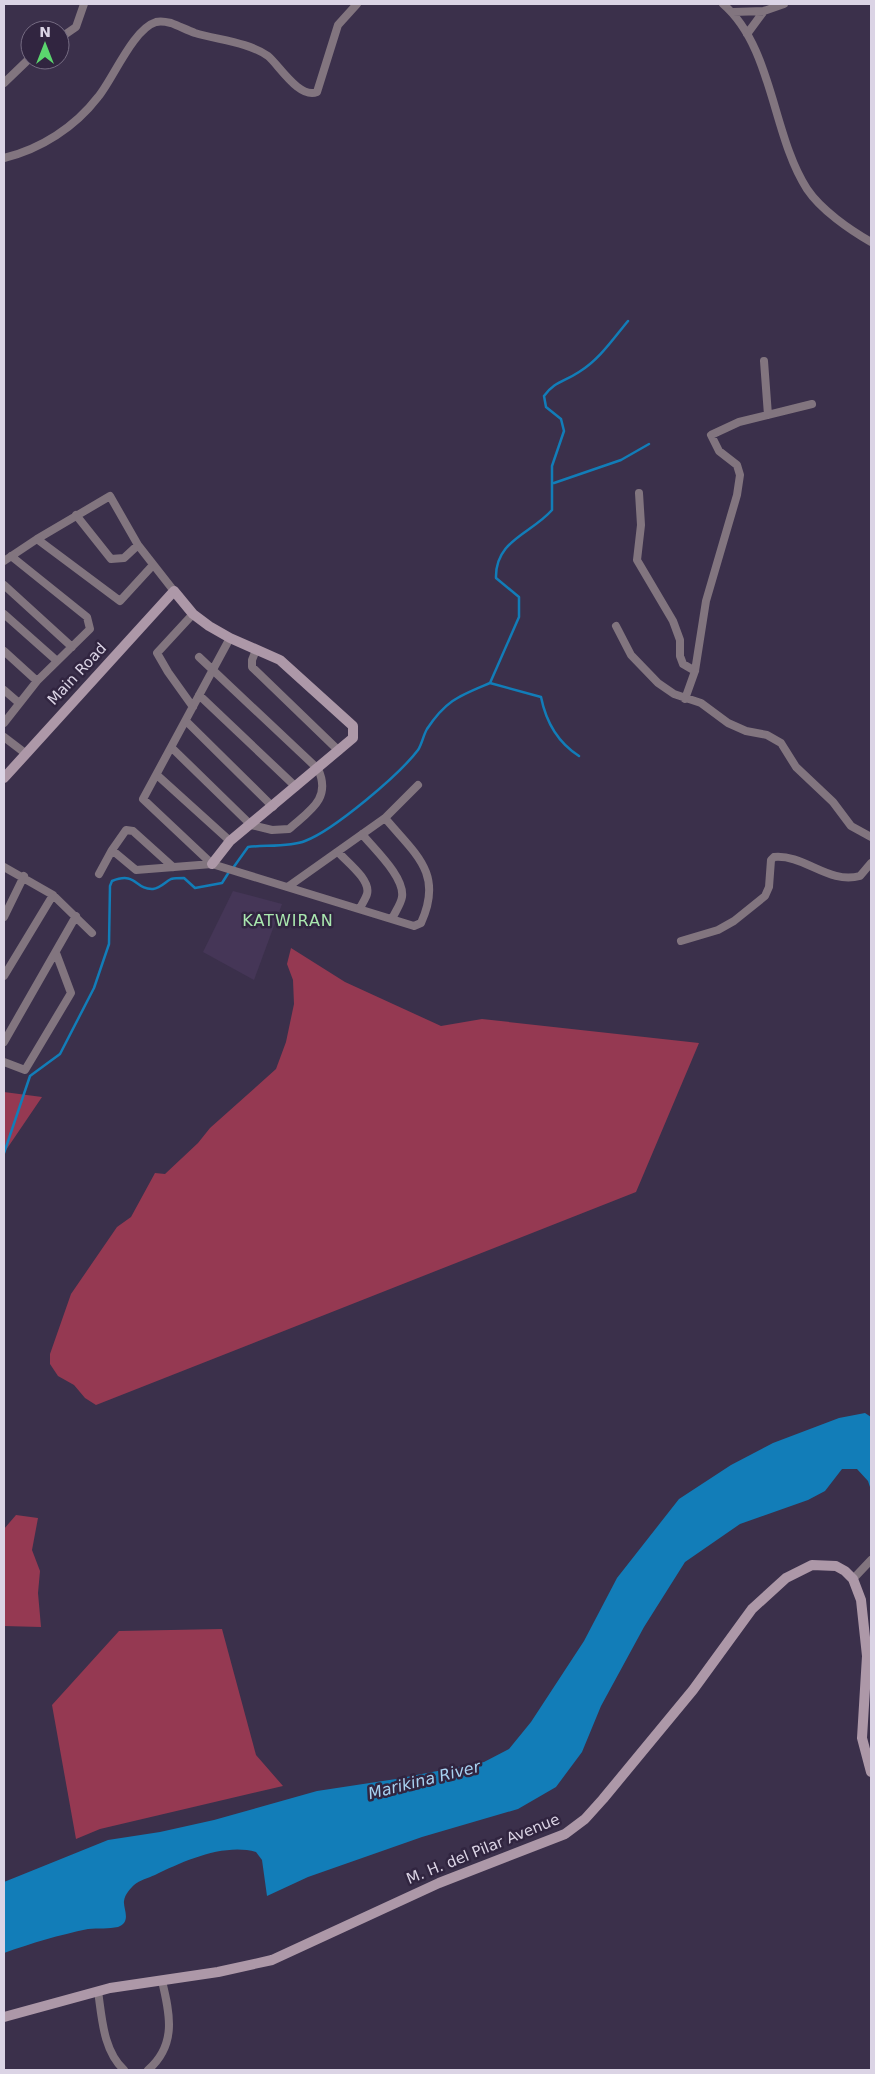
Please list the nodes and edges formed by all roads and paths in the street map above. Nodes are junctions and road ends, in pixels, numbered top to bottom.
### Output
1 (84, 4) edge
2 (357, 4) edge
3 (724, 4) edge
4 (784, 4) edge
5 (764, 11) junction
6 (733, 12) junction
7 (70, 32) edge
8 (746, 34) junction
9 (20, 68) edge
10 (4, 83) edge
11 (4, 158) edge
12 (871, 242) edge
13 (764, 360) dead end
14 (812, 404) dead end
15 (768, 414) junction
16 (639, 493) dead end
17 (76, 515) junction
18 (37, 539) junction
19 (138, 545) junction
20 (12, 556) junction
21 (4, 561) edge
22 (153, 565) junction
23 (4, 585) edge
24 (174, 591) junction
25 (4, 614) edge
26 (193, 614) junction
27 (616, 626) dead end
28 (230, 638) junction
29 (72, 647) junction
30 (256, 650) junction
31 (4, 651) edge
32 (199, 657) dead end
33 (56, 661) junction
34 (211, 671) junction
35 (695, 671) junction
36 (37, 681) junction
37 (4, 690) edge
38 (199, 695) junction
39 (685, 699) junction
40 (19, 703) junction
41 (193, 707) junction
42 (186, 721) junction
43 (4, 723) edge
44 (4, 737) edge
45 (172, 748) junction
46 (339, 751) junction
47 (25, 753) junction
48 (318, 769) junction
49 (157, 775) junction
50 (4, 778) edge
51 (418, 785) dead end
52 (296, 787) junction
53 (273, 807) junction
54 (385, 818) junction
55 (251, 825) junction
56 (362, 834) junction
57 (871, 837) edge
58 (230, 841) junction
59 (112, 850) junction
60 (338, 852) junction
61 (871, 863) edge
62 (212, 864) junction
63 (4, 867) edge
64 (173, 867) junction
65 (99, 874) dead end
66 (24, 876) junction
67 (289, 886) junction
68 (52, 895) junction
69 (360, 908) junction
70 (4, 914) edge
71 (76, 916) junction
72 (392, 919) junction
73 (92, 933) dead end
74 (681, 941) dead end
75 (56, 953) junction
76 (4, 976) edge
77 (4, 1042) edge
78 (4, 1062) edge
79 (871, 1560) edge
80 (853, 1579) junction
81 (871, 1772) edge
82 (162, 1981) junction
83 (98, 1991) junction
84 (4, 2017) edge
85 (124, 2070) edge
86 (148, 2070) edge

1 - 7 street
2 - 11 street
3 - 6 street
4 - 5 street
5 - 6 street
5 - 8 street
6 - 8 street
8 - 12 street
9 - 10 street
13 - 15 street
14 - 15 street
15 - 35 street
16 - 35 street
17 - 18 street
17 - 19 street
17 - 19 street
18 - 20 street
18 - 22 street
19 - 22 street
20 - 21 street
20 - 29 street
22 - 24 street
23 - 29 street
24 - 26 street
24 - 47 street, Main Road
25 - 33 street
26 - 28 street
26 - 41 street
27 - 39 street
28 - 30 street
28 - 34 street
29 - 33 street
30 - 46 street
30 - 46 street
31 - 36 street
32 - 34 street
33 - 36 street
34 - 38 street
34 - 48 street
35 - 39 street
36 - 40 street
37 - 40 street
38 - 41 street
38 - 52 street
39 - 57 street
40 - 43 street
41 - 42 street
42 - 45 street
42 - 53 street
44 - 47 street
45 - 49 street
45 - 55 street
46 - 48 street
47 - 50 street, Main Road
48 - 52 street
48 - 55 street
49 - 58 street
49 - 62 street
51 - 54 street
52 - 53 street
53 - 55 street
54 - 56 street
54 - 72 street
55 - 58 street
56 - 60 street
56 - 72 street
58 - 62 street
59 - 64 street
59 - 64 street
59 - 65 street
60 - 67 street
60 - 69 street
61 - 74 street
62 - 64 street
62 - 67 street
63 - 66 street
66 - 68 street
66 - 70 street
67 - 69 street
68 - 71 street
68 - 76 street
69 - 72 street
71 - 73 street
71 - 75 street
75 - 77 street
75 - 78 street
79 - 80 street
80 - 81 street
80 - 82 street, M. H. del Pilar Avenue
82 - 83 street, M. H. del Pilar Avenue
82 - 86 street
83 - 84 street, M. H. del Pilar Avenue
83 - 85 street

